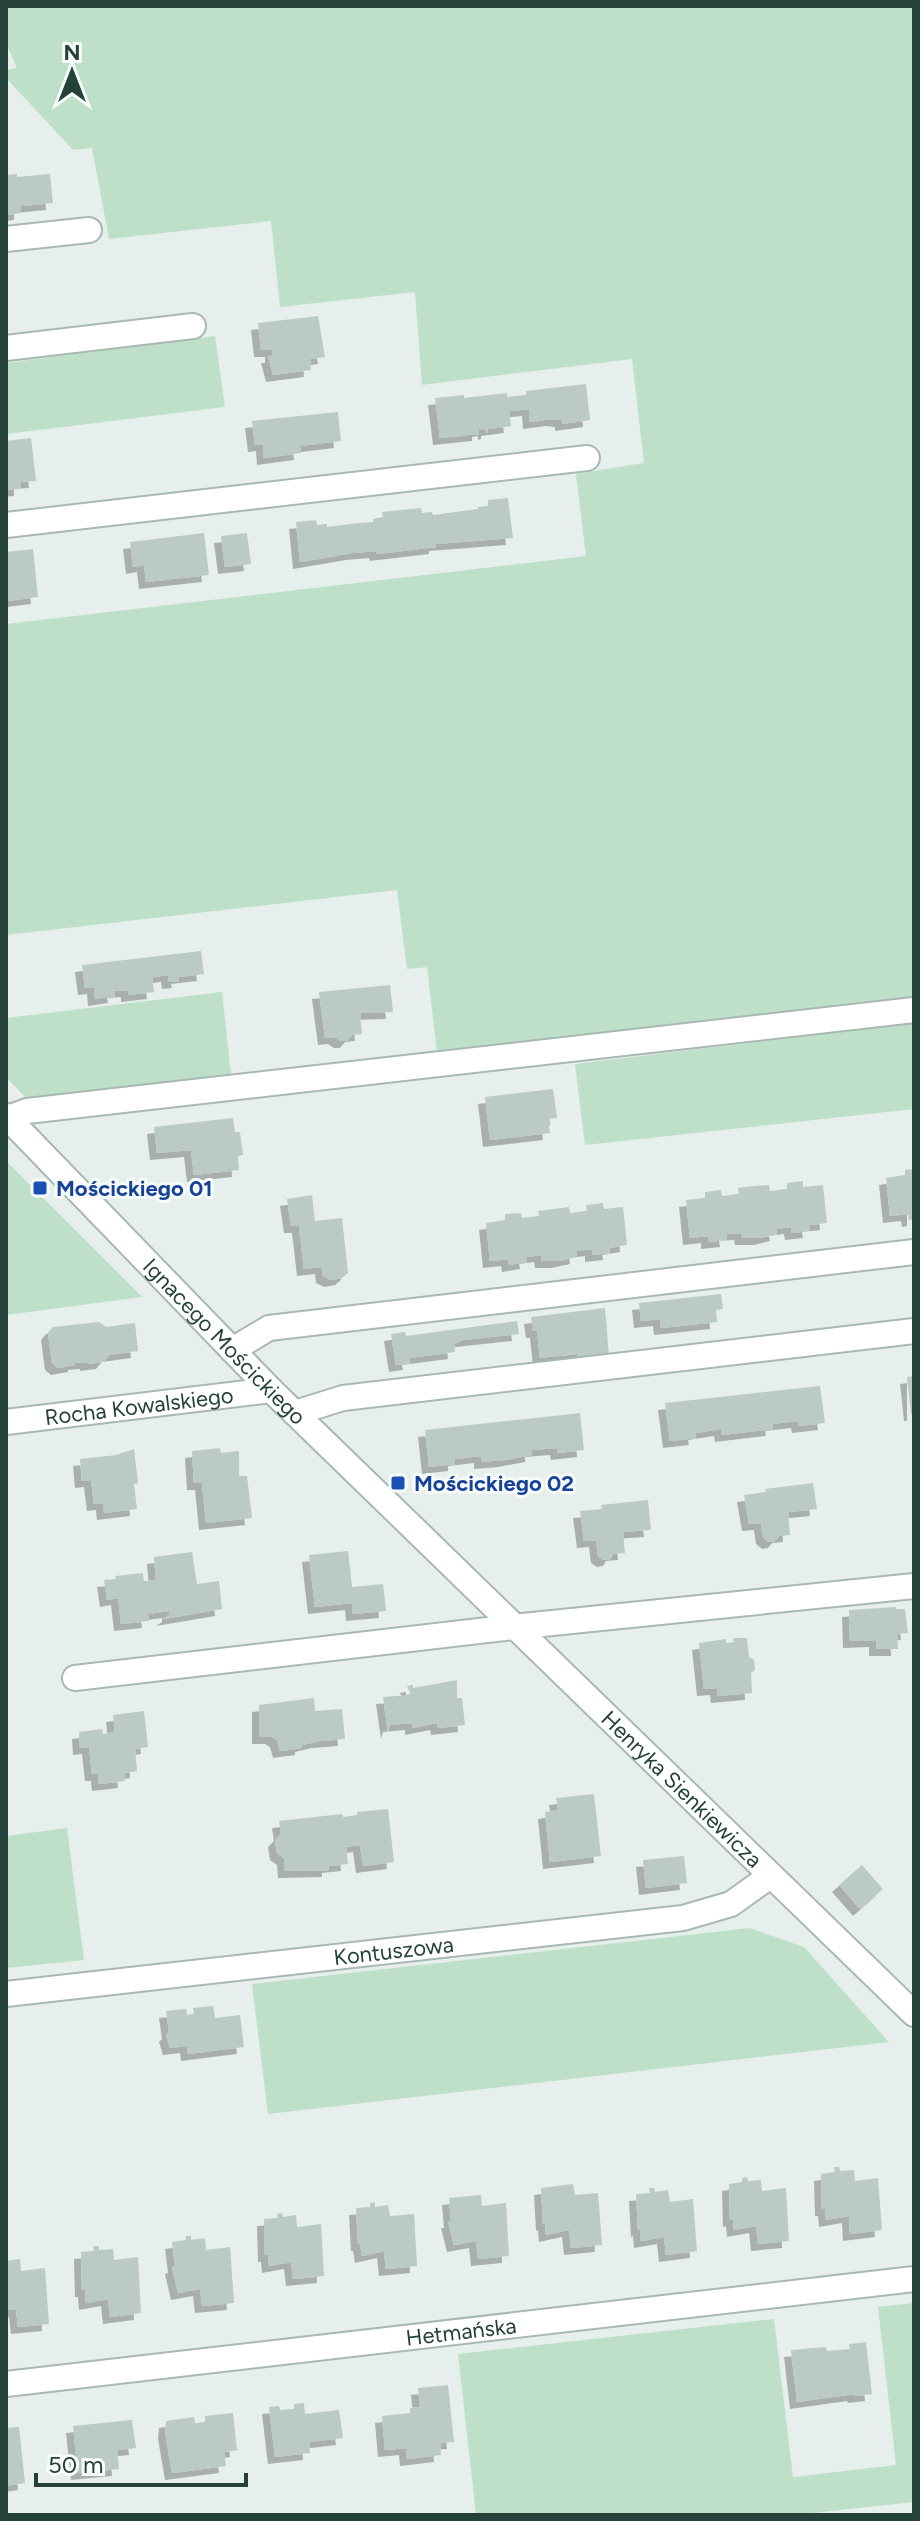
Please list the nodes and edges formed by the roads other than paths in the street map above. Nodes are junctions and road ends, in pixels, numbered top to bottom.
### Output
1 (89, 230) dead end
2 (6, 239) edge
3 (193, 326) dead end
4 (6, 348) edge
5 (587, 458) dead end
6 (6, 525) edge
7 (914, 1010) edge
8 (7, 1117) edge
9 (914, 1252) edge
10 (914, 1331) edge
11 (232, 1350) junction
12 (271, 1390) junction
13 (295, 1413) junction
14 (6, 1422) edge
15 (448, 1564) joint
16 (914, 1586) edge
17 (513, 1627) junction
18 (75, 1678) dead end
19 (770, 1876) junction
20 (6, 1994) edge
21 (914, 2014) edge
22 (914, 2279) edge
23 (6, 2384) edge

1 - 2 street
3 - 4 street
5 - 6 street
7 - 8 street
8 - 11 street, Ignacego Mościckiego
9 - 11 street
10 - 13 street
11 - 12 street, Ignacego Mościckiego
12 - 13 street, Ignacego Mościckiego
12 - 14 street, Rocha Kowalskiego
13 - 15 street, Ignacego Mościckiego
15 - 17 street, Henryka Sienkiewicza
16 - 17 street
17 - 18 street
17 - 19 street, Henryka Sienkiewicza
19 - 20 street, Kontuszowa
19 - 21 street, Henryka Sienkiewicza
22 - 23 street, Hetmańska

